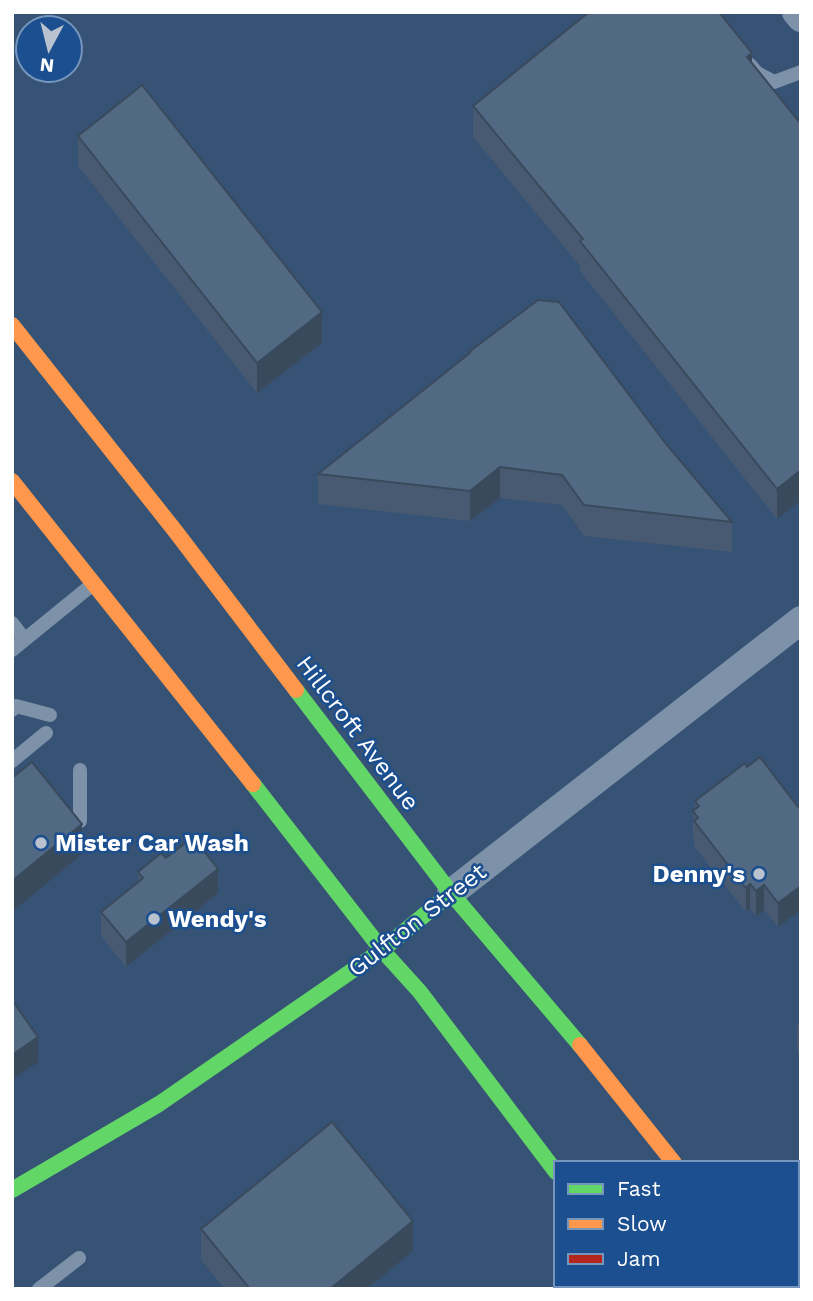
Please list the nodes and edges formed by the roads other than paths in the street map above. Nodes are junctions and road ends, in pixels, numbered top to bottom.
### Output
1 (796, 12) edge
2 (801, 18) edge
3 (740, 53) edge
4 (801, 72) edge
5 (12, 326) edge
6 (15, 490) edge
7 (94, 583) junction
8 (801, 620) edge
9 (12, 623) edge
10 (24, 639) junction
11 (12, 650) edge
12 (12, 709) edge
13 (50, 715) dead end
14 (46, 733) dead end
15 (12, 761) edge
16 (80, 770) dead end
17 (80, 821) edge
18 (452, 893) junction
19 (382, 950) junction
20 (672, 1161) edge
21 (554, 1169) edge
22 (12, 1191) edge
23 (79, 1258) dead end
24 (39, 1289) edge

1 - 2 street
3 - 4 lane
5 - 18 main road, Hillcroft Avenue
6 - 7 main road
7 - 10 lane
7 - 19 main road
8 - 18 street, Gulfton Street
9 - 10 lane
10 - 11 lane
12 - 13 lane
14 - 15 lane
16 - 17 lane
18 - 19 main road, Gulfton Street
18 - 20 main road, Hillcroft Avenue
19 - 21 main road
19 - 22 main road, Gulfton Street
23 - 24 lane

